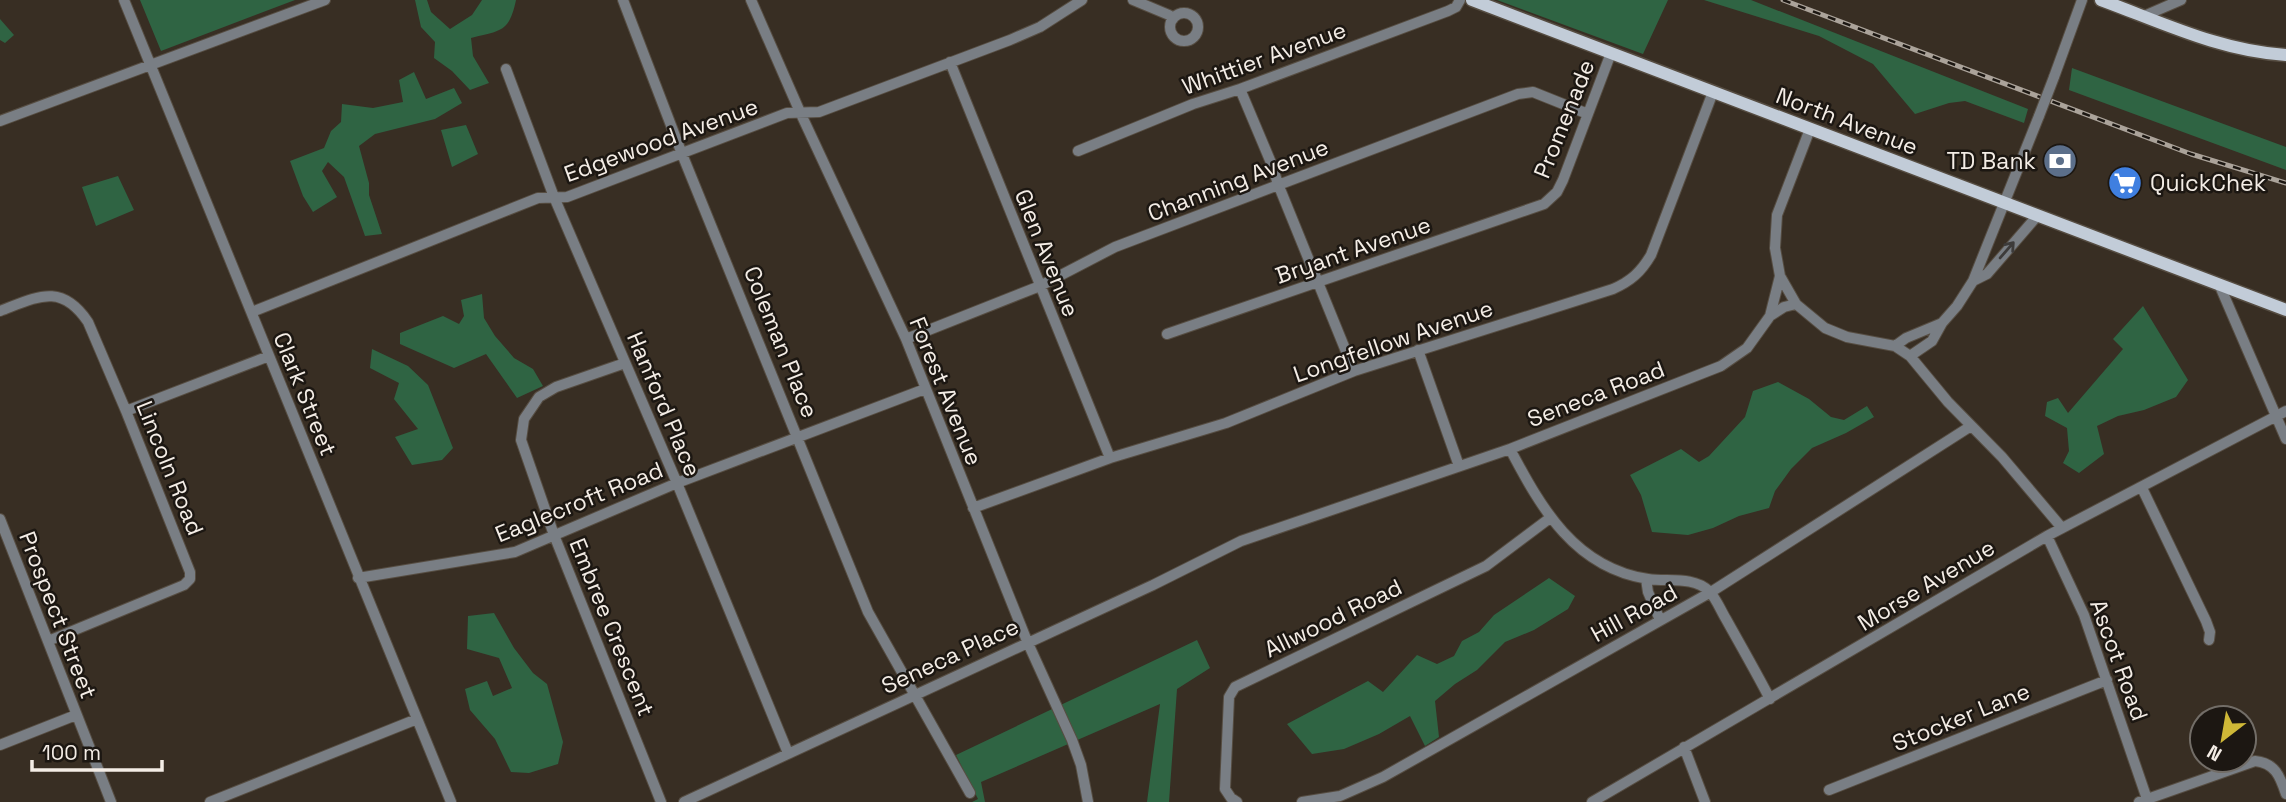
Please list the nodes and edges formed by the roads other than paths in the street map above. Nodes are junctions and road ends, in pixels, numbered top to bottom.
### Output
1 (124, 0) edge
2 (325, 0) edge
3 (623, 0) edge
4 (752, 0) edge
5 (1082, 0) edge
6 (1133, 0) edge
7 (1460, 0) edge
8 (1472, 0) edge
9 (2082, 0) edge
10 (2101, 0) edge
11 (2181, 0) edge
12 (2144, 16) junction
13 (1172, 19) dead end
14 (1611, 53) junction
15 (2286, 55) edge
16 (950, 62) junction
17 (152, 65) junction
18 (506, 69) dead end
19 (1240, 89) junction
20 (1713, 92) junction
21 (800, 113) junction
22 (1588, 114) junction
23 (0, 121) edge
24 (1810, 129) junction
25 (1078, 151) dead end
26 (682, 154) junction
27 (1278, 184) junction
28 (554, 197) junction
29 (1551, 199) joint
30 (2003, 202) junction
31 (2038, 215) junction
32 (1780, 276) junction
33 (1319, 281) junction
34 (1973, 281) junction
35 (2219, 284) junction
36 (1040, 286) junction
37 (1796, 304) junction
38 (2286, 310) edge
39 (0, 311) edge
40 (252, 312) junction
41 (1770, 316) junction
42 (1942, 323) junction
43 (1167, 334) dead end
44 (906, 339) junction
45 (1895, 346) junction
46 (1418, 350) junction
47 (269, 356) junction
48 (1910, 356) junction
49 (625, 363) junction
50 (1354, 372) junction
51 (925, 389) junction
52 (126, 411) junction
53 (2286, 411) edge
54 (2276, 417) junction
55 (1971, 426) junction
56 (799, 438) junction
57 (2286, 439) edge
58 (1510, 449) junction
59 (1110, 458) junction
60 (1459, 466) junction
61 (677, 483) junction
62 (2142, 488) junction
63 (973, 508) junction
64 (1550, 518) junction
65 (0, 519) edge
66 (2062, 528) junction
67 (554, 535) junction
68 (2047, 536) junction
69 (1233, 545) joint
70 (358, 578) junction
71 (1646, 579) junction
72 (1710, 592) junction
73 (1660, 620) junction
74 (2209, 640) dead end
75 (48, 641) junction
76 (1027, 641) junction
77 (2106, 680) junction
78 (913, 695) junction
79 (1770, 699) junction
80 (76, 715) junction
81 (417, 719) junction
82 (0, 745) edge
83 (1684, 747) junction
84 (788, 753) junction
85 (1829, 790) dead end
86 (970, 793) dead end
87 (2286, 794) edge
88 (1596, 801) edge
89 (2143, 801) edge
90 (111, 802) edge
91 (210, 802) edge
92 (451, 802) edge
93 (661, 802) edge
94 (684, 802) edge
95 (1088, 802) edge
96 (1237, 802) edge
97 (1302, 802) edge
98 (1705, 802) edge

1 - 17 street, Clark Street
2 - 17 street
3 - 26 street, Coleman Place
4 - 21 street, Forest Avenue
5 - 16 street, Edgewood Avenue
6 - 13 street
7 - 19 street, Whittier Avenue
8 - 14 main road, North Avenue
9 - 30 street, bridge
10 - 12 main road
11 - 12 street
12 - 15 main road
14 - 20 main road, North Avenue
14 - 22 street, Promenade
16 - 21 street, Edgewood Avenue
16 - 36 street, Glen Avenue
17 - 23 street
17 - 40 street, Clark Street
18 - 28 street, Hanford Place
19 - 25 street, Whittier Avenue
19 - 27 street
20 - 24 main road, North Avenue
20 - 46 street, Longfellow Avenue
21 - 26 street, Edgewood Avenue
21 - 44 street, Forest Avenue
22 - 27 street, Channing Avenue
22 - 29 street, Promenade
24 - 30 main road, North Avenue
24 - 32 street, Seneca Road
26 - 28 street, Edgewood Avenue
26 - 56 street, Coleman Place
27 - 33 street
27 - 36 street, Channing Avenue
28 - 40 street, Edgewood Avenue
28 - 49 street, Hanford Place
29 - 33 street, Bryant Avenue
30 - 31 main road, North Avenue
30 - 34 street
34 -> 31 street
31 - 35 main road, North Avenue
32 - 37 street
32 - 41 street, Seneca Road
33 - 43 street, Bryant Avenue
33 - 50 street
34 - 42 street
35 - 38 main road, North Avenue
35 - 54 street
36 - 44 street, Channing Avenue
36 - 59 street, Glen Avenue
37 - 41 street
37 - 45 street
39 - 52 street, Lincoln Road
40 - 47 street, Clark Street
41 - 58 street, Seneca Road
42 - 45 street
42 - 48 street
44 - 51 street, Forest Avenue
45 - 48 street
46 - 50 street, Longfellow Avenue
46 - 60 street
47 - 52 street
47 - 70 street, Clark Street
48 - 55 street
49 - 61 street, Hanford Place
49 - 67 street, Embree Crescent
50 - 59 street, Longfellow Avenue
51 - 56 street, Eaglecroft Road
51 - 63 street, Forest Avenue
52 - 75 street, Lincoln Road
53 - 54 street, Morse Avenue
54 - 57 street
54 - 62 street, Morse Avenue
55 - 66 street
55 - 72 street, Hill Road
56 - 61 street, Eaglecroft Road
56 - 78 street, Coleman Place
58 - 60 street, Seneca Road
58 - 64 street
59 - 63 street, Longfellow Avenue
60 - 69 street, Seneca Road
61 - 67 street, Eaglecroft Road
61 - 84 street, Hanford Place
62 - 66 street, Morse Avenue
62 - 74 street
63 - 76 street, Forest Avenue
64 - 71 street
64 - 96 street, Allwood Road
65 - 75 street, Prospect Street
66 - 68 street, Morse Avenue
67 - 70 street, Eaglecroft Road
67 - 93 street, Embree Crescent
68 - 77 street, Ascot Road
68 - 79 street, Morse Avenue
69 - 76 street, Seneca Place
70 - 81 street, Clark Street
71 - 72 street
71 - 73 street
72 - 73 street, Hill Road
72 - 79 street
73 - 97 street, Hill Road
75 - 80 street, Prospect Street
76 - 78 street, Seneca Place
76 - 95 street, Forest Avenue
77 - 85 street, Stocker Lane
77 - 89 street, Ascot Road
78 - 84 street, Seneca Place
78 - 86 street, Coleman Place
79 - 83 street, Morse Avenue
80 - 82 street
80 - 90 street, Prospect Street
81 - 91 street
81 - 92 street, Clark Street
83 - 88 street, Morse Avenue
83 - 98 street
84 - 94 street, Seneca Place
87 - 89 street

